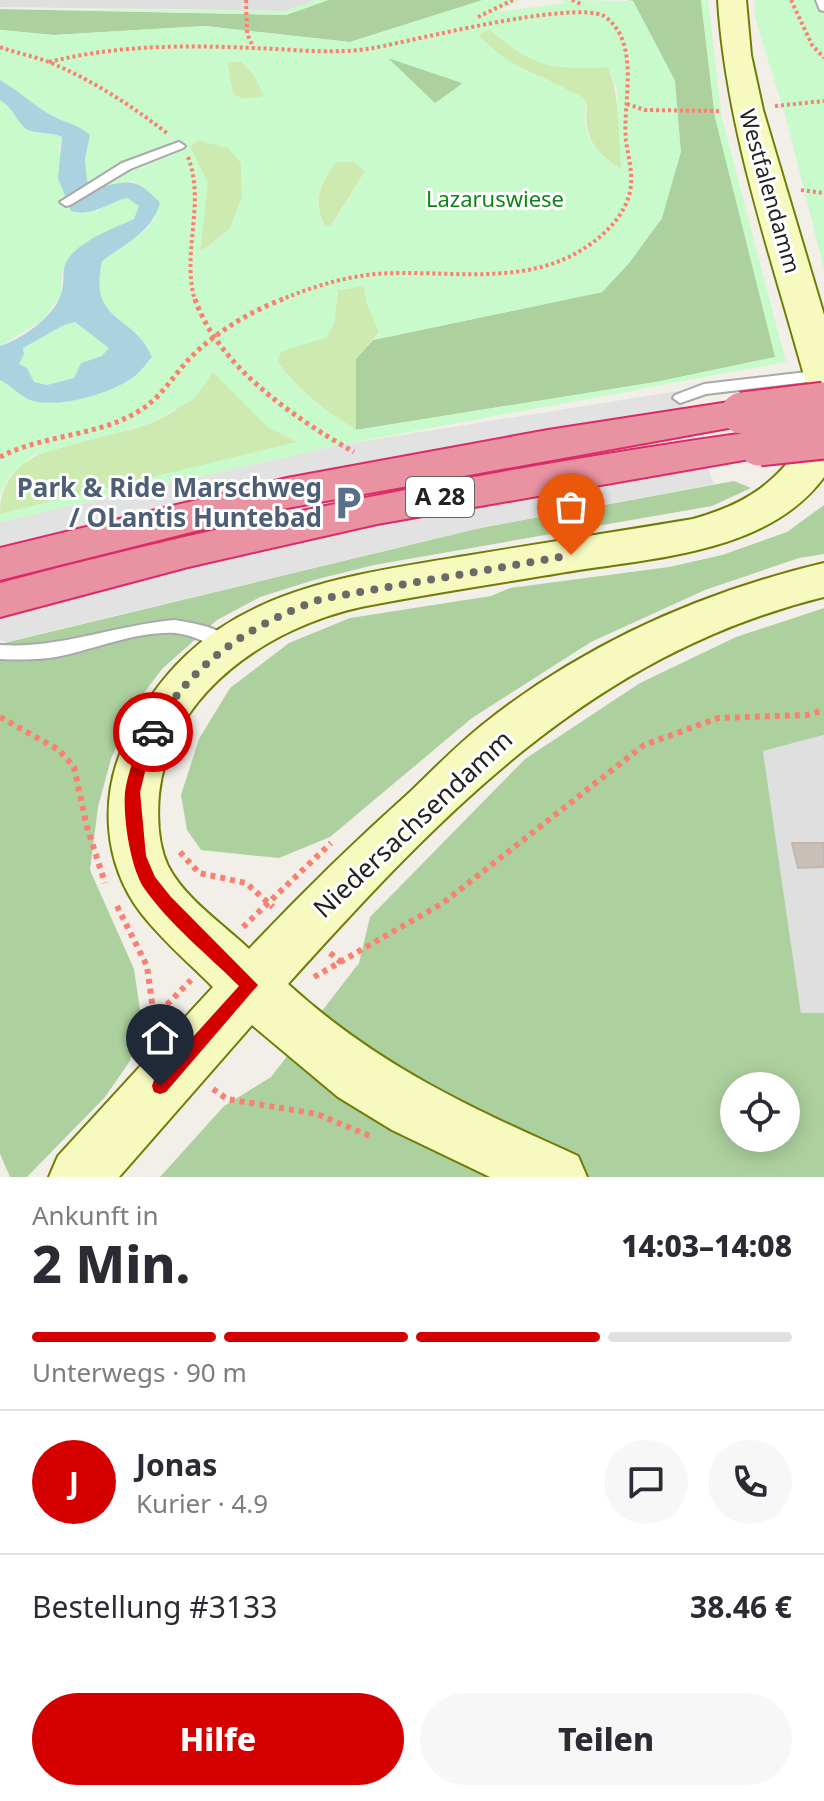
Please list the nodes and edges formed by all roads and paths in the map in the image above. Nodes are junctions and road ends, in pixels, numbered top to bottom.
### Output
1 (246, 0) edge
2 (513, 0) edge
3 (572, 0) edge
4 (732, 0) edge
5 (791, 0) edge
6 (821, 0) edge
7 (587, 7) junction
8 (824, 8) edge
9 (475, 19) junction
10 (0, 47) edge
11 (253, 47) junction
12 (824, 58) edge
13 (49, 62) junction
14 (824, 101) edge
15 (627, 104) junction
16 (747, 110) junction
17 (179, 146) junction
18 (791, 189) dead end
19 (824, 193) edge
20 (66, 202) dead end
21 (216, 336) junction
22 (824, 376) edge
23 (680, 398) dead end
24 (824, 403) edge
25 (824, 439) edge
26 (356, 452) dead end
27 (0, 457) edge
28 (0, 564) edge
29 (824, 580) edge
30 (0, 600) edge
31 (228, 645) junction
32 (0, 652) edge
33 (824, 710) edge
34 (0, 717) edge
35 (178, 848) dead end
36 (106, 884) dead end
37 (113, 898) dead end
38 (266, 902) dead end
39 (250, 985) junction
40 (167, 1041) junction
41 (373, 1137) dead end
42 (79, 1177) edge
43 (557, 1177) edge

1 - 11 path
2 - 9 path
3 - 7 path
4 - 16 street, Westfalendamm
5 - 12 path
6 - 8 lane
7 - 9 path
7 - 15 path
9 - 11 path
10 - 13 path
11 - 13 path
13 - 17 path
14 - 16 path
15 - 16 path
15 - 21 path
16 - 22 street, Westfalendamm
17 - 20 lane
17 - 21 path
18 - 19 path
21 - 26 path
21 - 27 path
22 - 23 lane
24 - 28 highway, A 28, bridge
25 - 30 highway, A 28, bridge
25 - 31 street
29 - 39 street, Niedersachsendamm
31 - 32 lane
31 - 39 street
33 - 39 path
34 - 36 path
35 - 38 path
37 - 40 path
39 - 40 street, Niedersachsendamm
39 - 43 street
40 - 41 path
40 - 42 street, Niedersachsendamm

